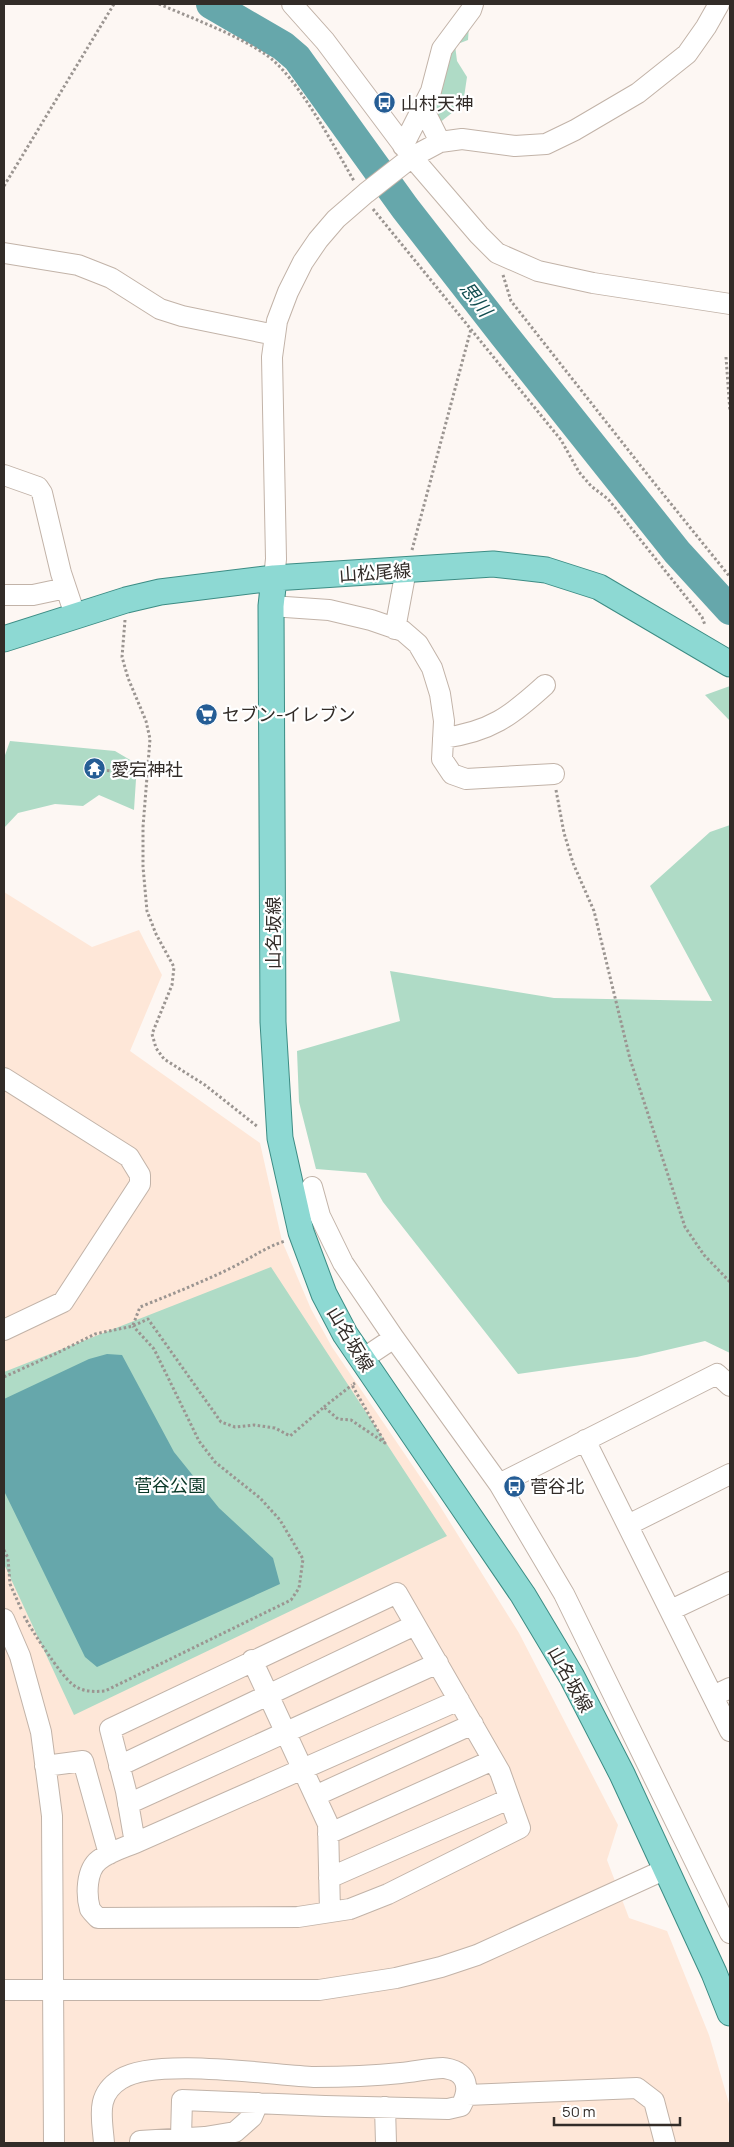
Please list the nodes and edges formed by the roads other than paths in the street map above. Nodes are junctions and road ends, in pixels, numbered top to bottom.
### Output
1 (292, 4) edge
2 (473, 4) edge
3 (719, 4) edge
4 (423, 108) junction
5 (440, 142) junction
6 (406, 156) junction
7 (4, 253) edge
8 (730, 304) edge
9 (275, 335) junction
10 (4, 475) edge
11 (406, 570) junction
12 (274, 578) junction
13 (66, 588) junction
14 (4, 595) edge
15 (271, 606) junction
16 (75, 615) junction
17 (395, 629) junction
18 (4, 639) edge
19 (720, 658) edge
20 (545, 686) dead end
21 (443, 738) junction
22 (554, 774) road end
23 (4, 1078) edge
24 (312, 1187) dead end
25 (4, 1330) edge
26 (394, 1338) junction
27 (361, 1360) junction
28 (730, 1386) edge
29 (585, 1440) junction
30 (730, 1474) edge
31 (499, 1484) junction
32 (628, 1525) junction
33 (730, 1582) edge
34 (672, 1610) junction
35 (4, 1620) edge
36 (415, 1625) junction
37 (252, 1660) junction
38 (438, 1663) junction
39 (722, 1692) edge
40 (269, 1696) junction
41 (460, 1700) junction
42 (473, 1724) junction
43 (730, 1731) edge
44 (286, 1733) junction
45 (493, 1760) junction
46 (45, 1766) junction
47 (119, 1766) junction
48 (303, 1770) junction
49 (315, 1796) junction
50 (509, 1799) junction
51 (128, 1804) junction
52 (328, 1834) junction
53 (135, 1843) junction
54 (109, 1854) junction
55 (666, 1868) junction
56 (329, 1878) junction
57 (330, 1912) junction
58 (730, 1934) edge
59 (4, 1990) edge
60 (53, 1990) junction
61 (730, 2013) edge
62 (466, 2095) junction
63 (258, 2103) junction
64 (385, 2107) junction
65 (181, 2137) junction
66 (54, 2143) edge
67 (104, 2143) edge
68 (140, 2143) edge
69 (386, 2143) edge
70 (665, 2143) edge

1 - 6 street
2 - 4 street
3 - 5 street
4 - 5 street
4 - 6 street
5 - 6 street
6 - 8 street
6 - 9 street
7 - 9 street
9 - 12 street
10 - 13 street
11 - 12 main road, 山松尾線
11 - 17 street
11 - 19 main road, 山松尾線
12 - 15 main road, 山名坂線
12 - 16 main road, 山松尾線
13 - 14 street
13 - 16 street
15 - 17 street
15 - 27 main road, 山名坂線
16 - 18 main road, 山松尾線
17 - 21 street
20 - 21 street
21 - 22 street
23 - 25 street
24 - 26 street
26 - 27 street
26 - 31 street
27 - 55 main road, 山名坂線
28 - 29 street
29 - 31 street
29 - 32 street
30 - 32 street
31 - 58 street
32 - 34 street
33 - 34 street
34 - 39 street
35 - 46 street
36 - 37 street
36 - 38 street
36 - 40 street
37 - 40 street
37 - 47 street
38 - 41 street
38 - 44 street
39 - 43 street
40 - 44 street
40 - 47 street
41 - 42 street
41 - 48 street
42 - 45 street
42 - 49 street
44 - 48 street
44 - 51 street
45 - 50 street
45 - 52 street
46 - 54 street
46 - 60 street
47 - 51 street
48 - 49 street
48 - 53 street
49 - 52 street
50 - 56 street
50 - 57 street
51 - 53 street
52 - 56 street
53 - 54 street
54 - 57 street
55 - 60 street
55 - 61 main road, 山名坂線
56 - 57 street
59 - 60 street
60 - 66 street
62 - 64 street
62 - 67 street
62 - 70 street
63 - 64 street
63 - 65 street
63 - 65 street
64 - 69 street
65 - 68 street

